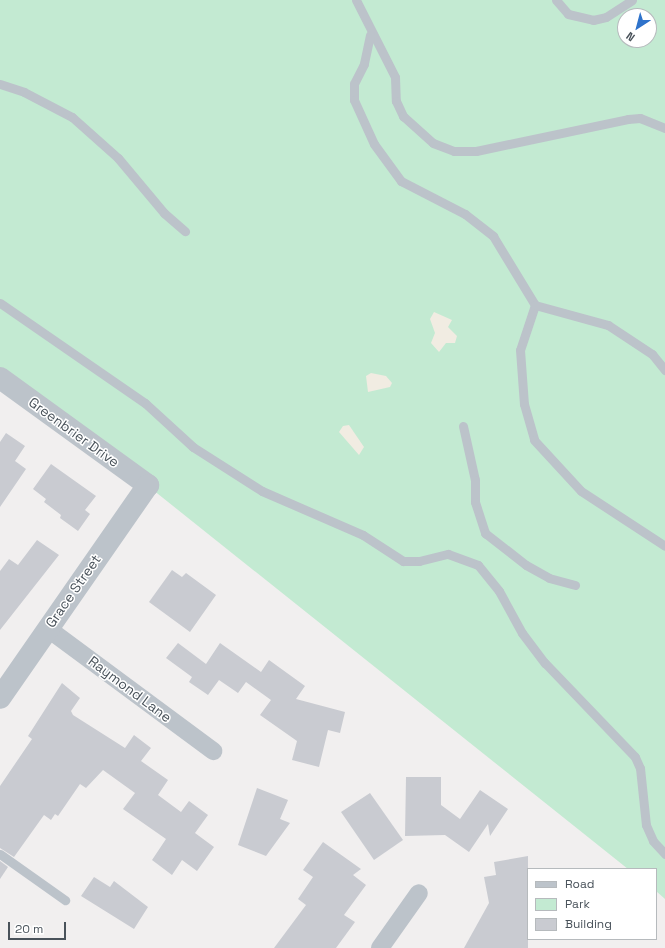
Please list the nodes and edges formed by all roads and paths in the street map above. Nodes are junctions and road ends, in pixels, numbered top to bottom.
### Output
1 (356, 0) edge
2 (556, 0) edge
3 (632, 0) edge
4 (370, 35) junction
5 (0, 84) edge
6 (665, 128) edge
7 (185, 231) dead end
8 (0, 303) edge
9 (535, 305) junction
10 (665, 370) edge
11 (0, 378) edge
12 (462, 426) dead end
13 (148, 485) joint
14 (665, 546) edge
15 (575, 585) dead end
16 (47, 628) junction
17 (0, 698) edge
18 (213, 751) dead end
19 (0, 854) edge
20 (665, 854) edge
21 (419, 893) dead end
22 (65, 900) dead end
23 (380, 948) edge

1 - 4 lane
2 - 3 lane
4 - 6 lane
4 - 9 lane
5 - 7 lane
8 - 20 lane
9 - 10 lane
9 - 14 lane
11 - 13 street, Greenbrier Drive
12 - 15 lane
13 - 16 street, Grace Street
16 - 17 street, Grace Street
16 - 18 street, Raymond Lane
19 - 22 lane
21 - 23 street

